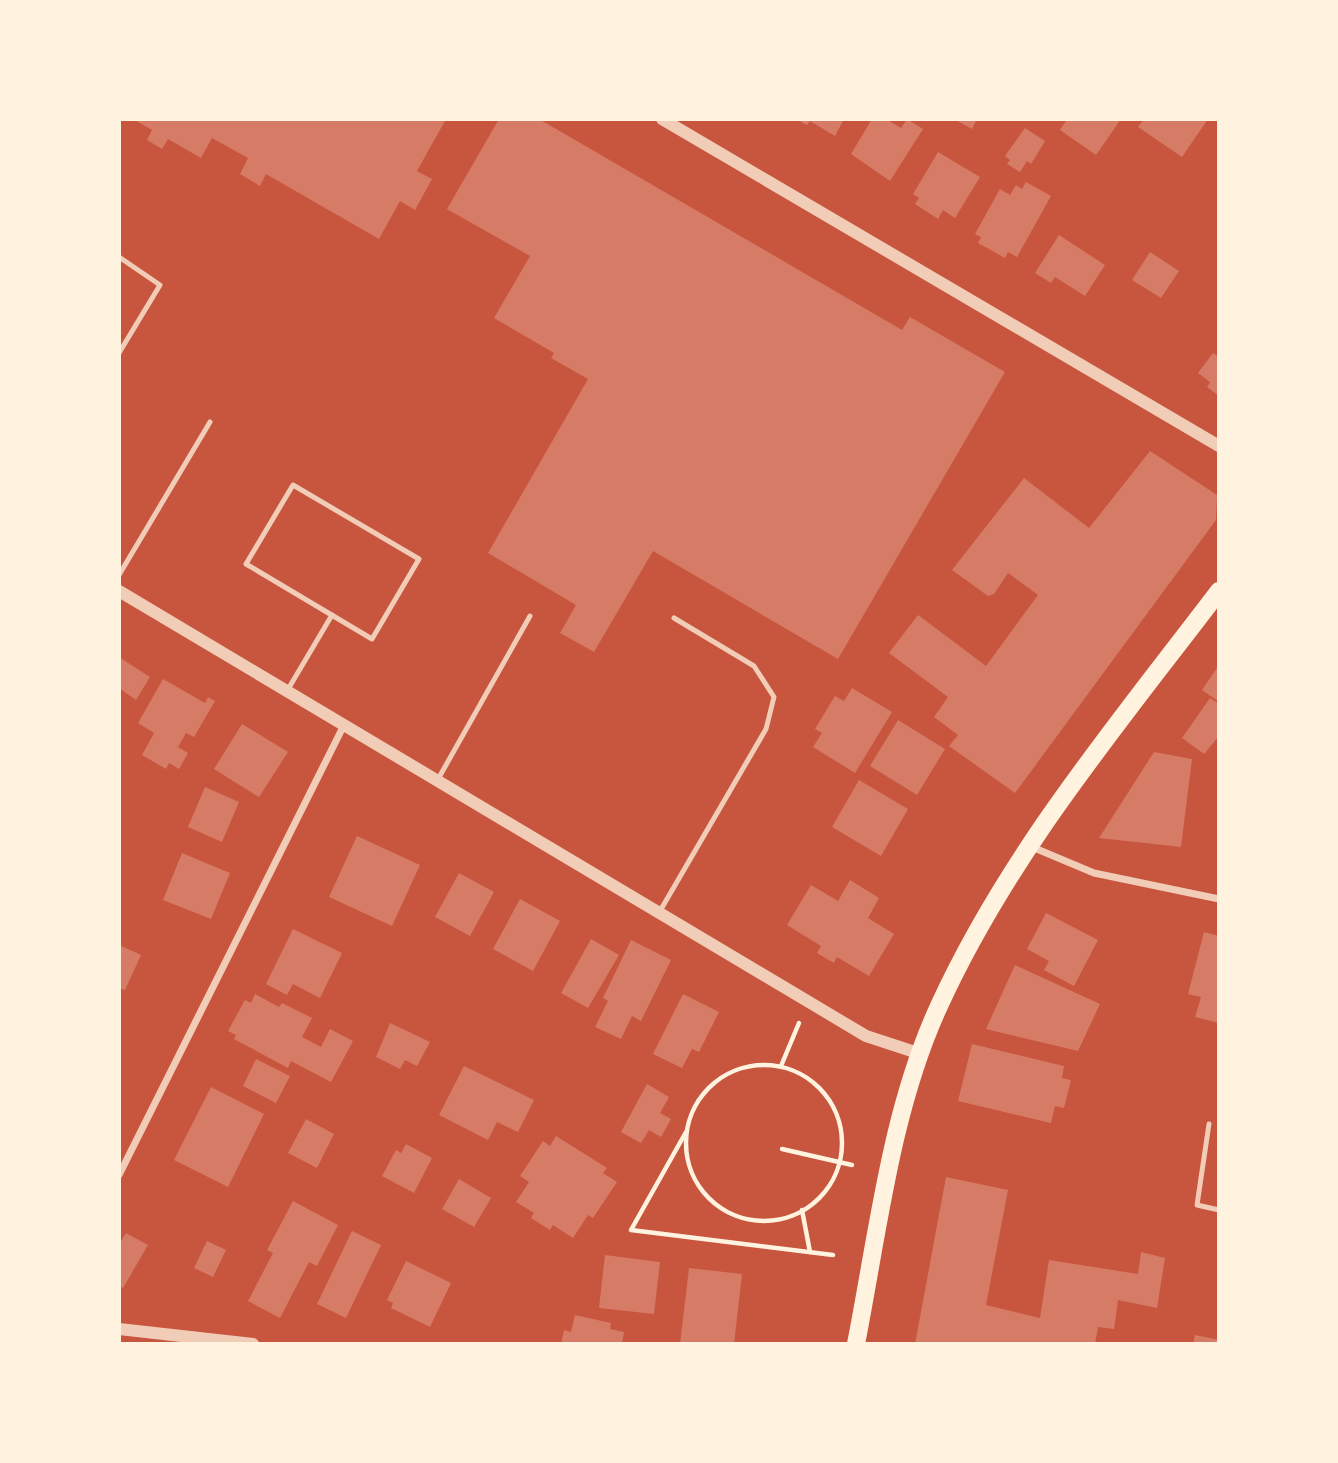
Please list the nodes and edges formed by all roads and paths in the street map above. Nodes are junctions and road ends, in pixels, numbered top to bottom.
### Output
1 (662, 119) edge
2 (119, 257) edge
3 (119, 353) edge
4 (210, 422) dead end
5 (1219, 446) edge
6 (119, 575) edge
7 (119, 591) edge
8 (1219, 591) edge
9 (332, 615) junction
10 (530, 616) dead end
11 (674, 618) dead end
12 (287, 692) junction
13 (344, 725) junction
14 (437, 781) junction
15 (1029, 845) junction
16 (1219, 899) edge
17 (659, 914) junction
18 (799, 1023) dead end
19 (920, 1054) junction
20 (781, 1066) junction
21 (1209, 1124) dead end
22 (687, 1131) junction
23 (782, 1149) dead end
24 (840, 1163) junction
25 (852, 1165) dead end
26 (119, 1175) edge
27 (802, 1210) junction
28 (1219, 1210) edge
29 (810, 1252) junction
30 (833, 1255) dead end
31 (119, 1329) edge
32 (211, 1341) edge
33 (253, 1344) edge
34 (856, 1344) edge

1 - 5 street
2 - 3 lane
4 - 6 lane
7 - 12 street
8 - 15 main road
9 - 9 lane
9 - 12 lane
10 - 14 lane
11 - 17 lane
12 - 13 street
13 - 14 street
13 - 26 street
14 - 17 street
15 - 16 street
15 - 19 main road
17 - 19 street
18 - 20 path
19 - 34 main road
20 - 22 path
20 - 24 path
21 - 28 lane
22 - 27 path
22 - 29 path
23 - 24 path
24 - 25 path
24 - 27 path
27 - 29 path
29 - 30 path
31 - 32 street
32 - 33 street

